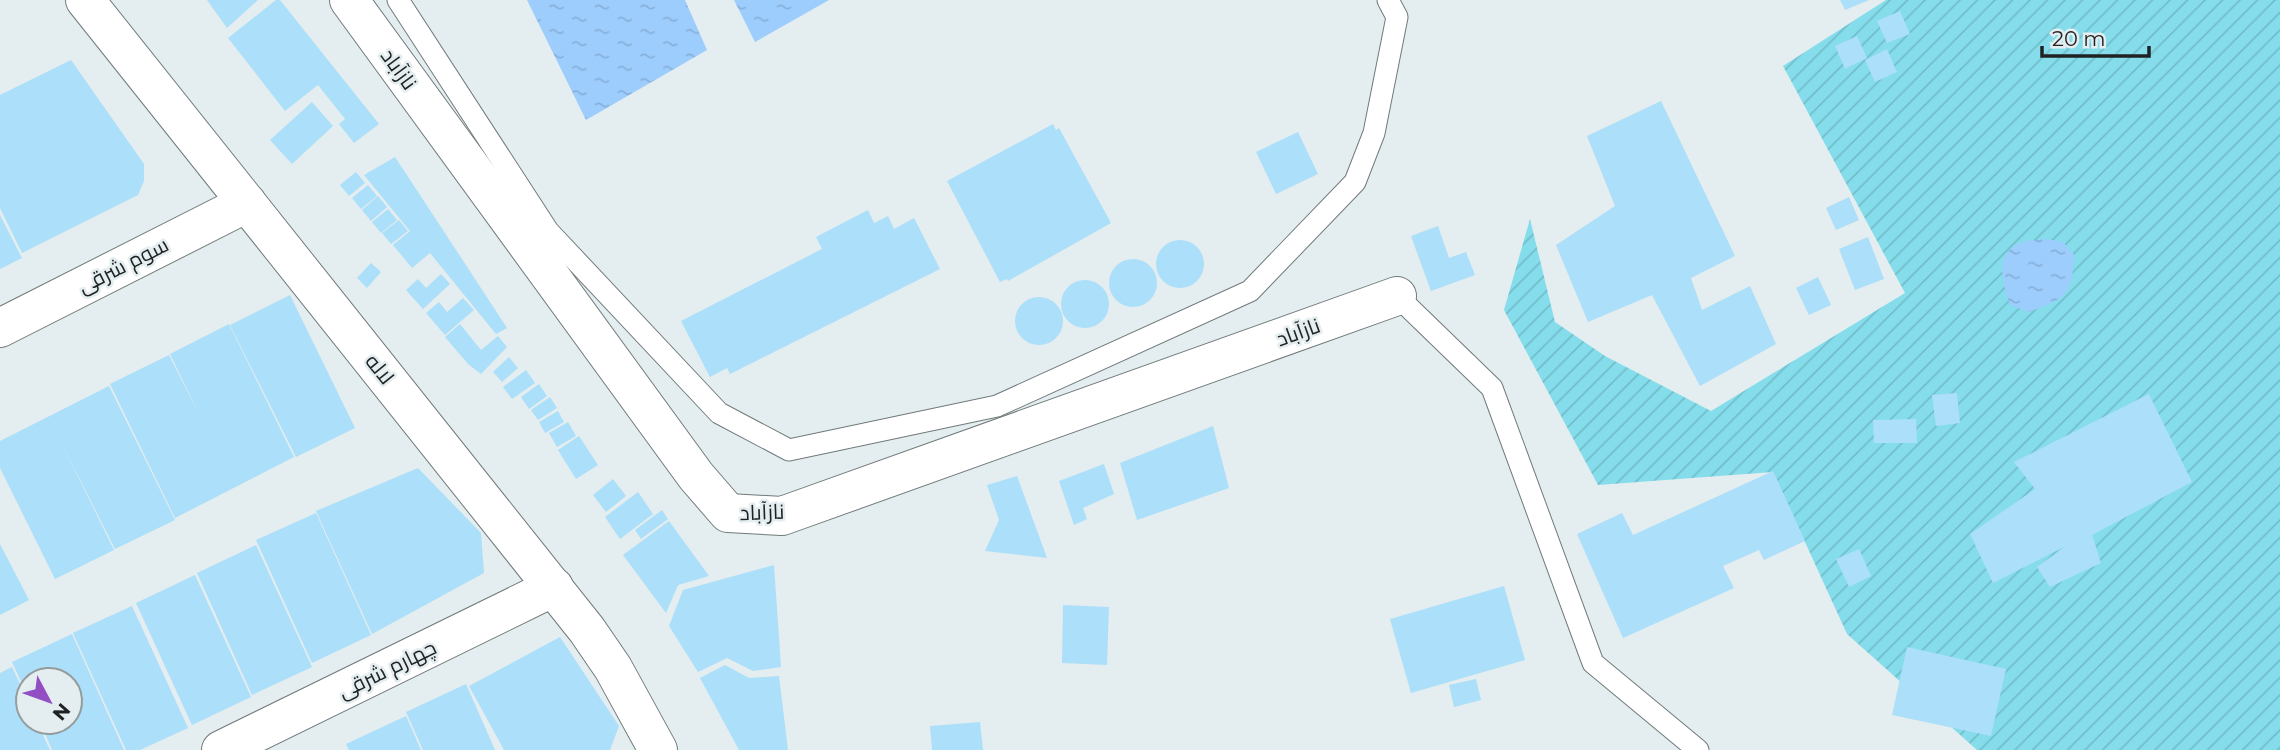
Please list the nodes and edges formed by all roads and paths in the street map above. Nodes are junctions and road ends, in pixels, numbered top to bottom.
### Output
1 (85, 0) edge
2 (349, 0) edge
3 (398, 0) edge
4 (1388, 0) edge
5 (247, 203) junction
6 (1397, 296) joint
7 (0, 328) edge
8 (554, 587) junction
9 (220, 750) edge
10 (658, 750) edge
11 (1698, 750) edge

1 - 5 street, لاله
2 - 6 street, نازآباد
3 - 4 lane
5 - 7 street, سوم شرقی
5 - 8 street, لاله
6 - 11 lane
8 - 9 street, چهارم شرقی
8 - 10 street, لاله

